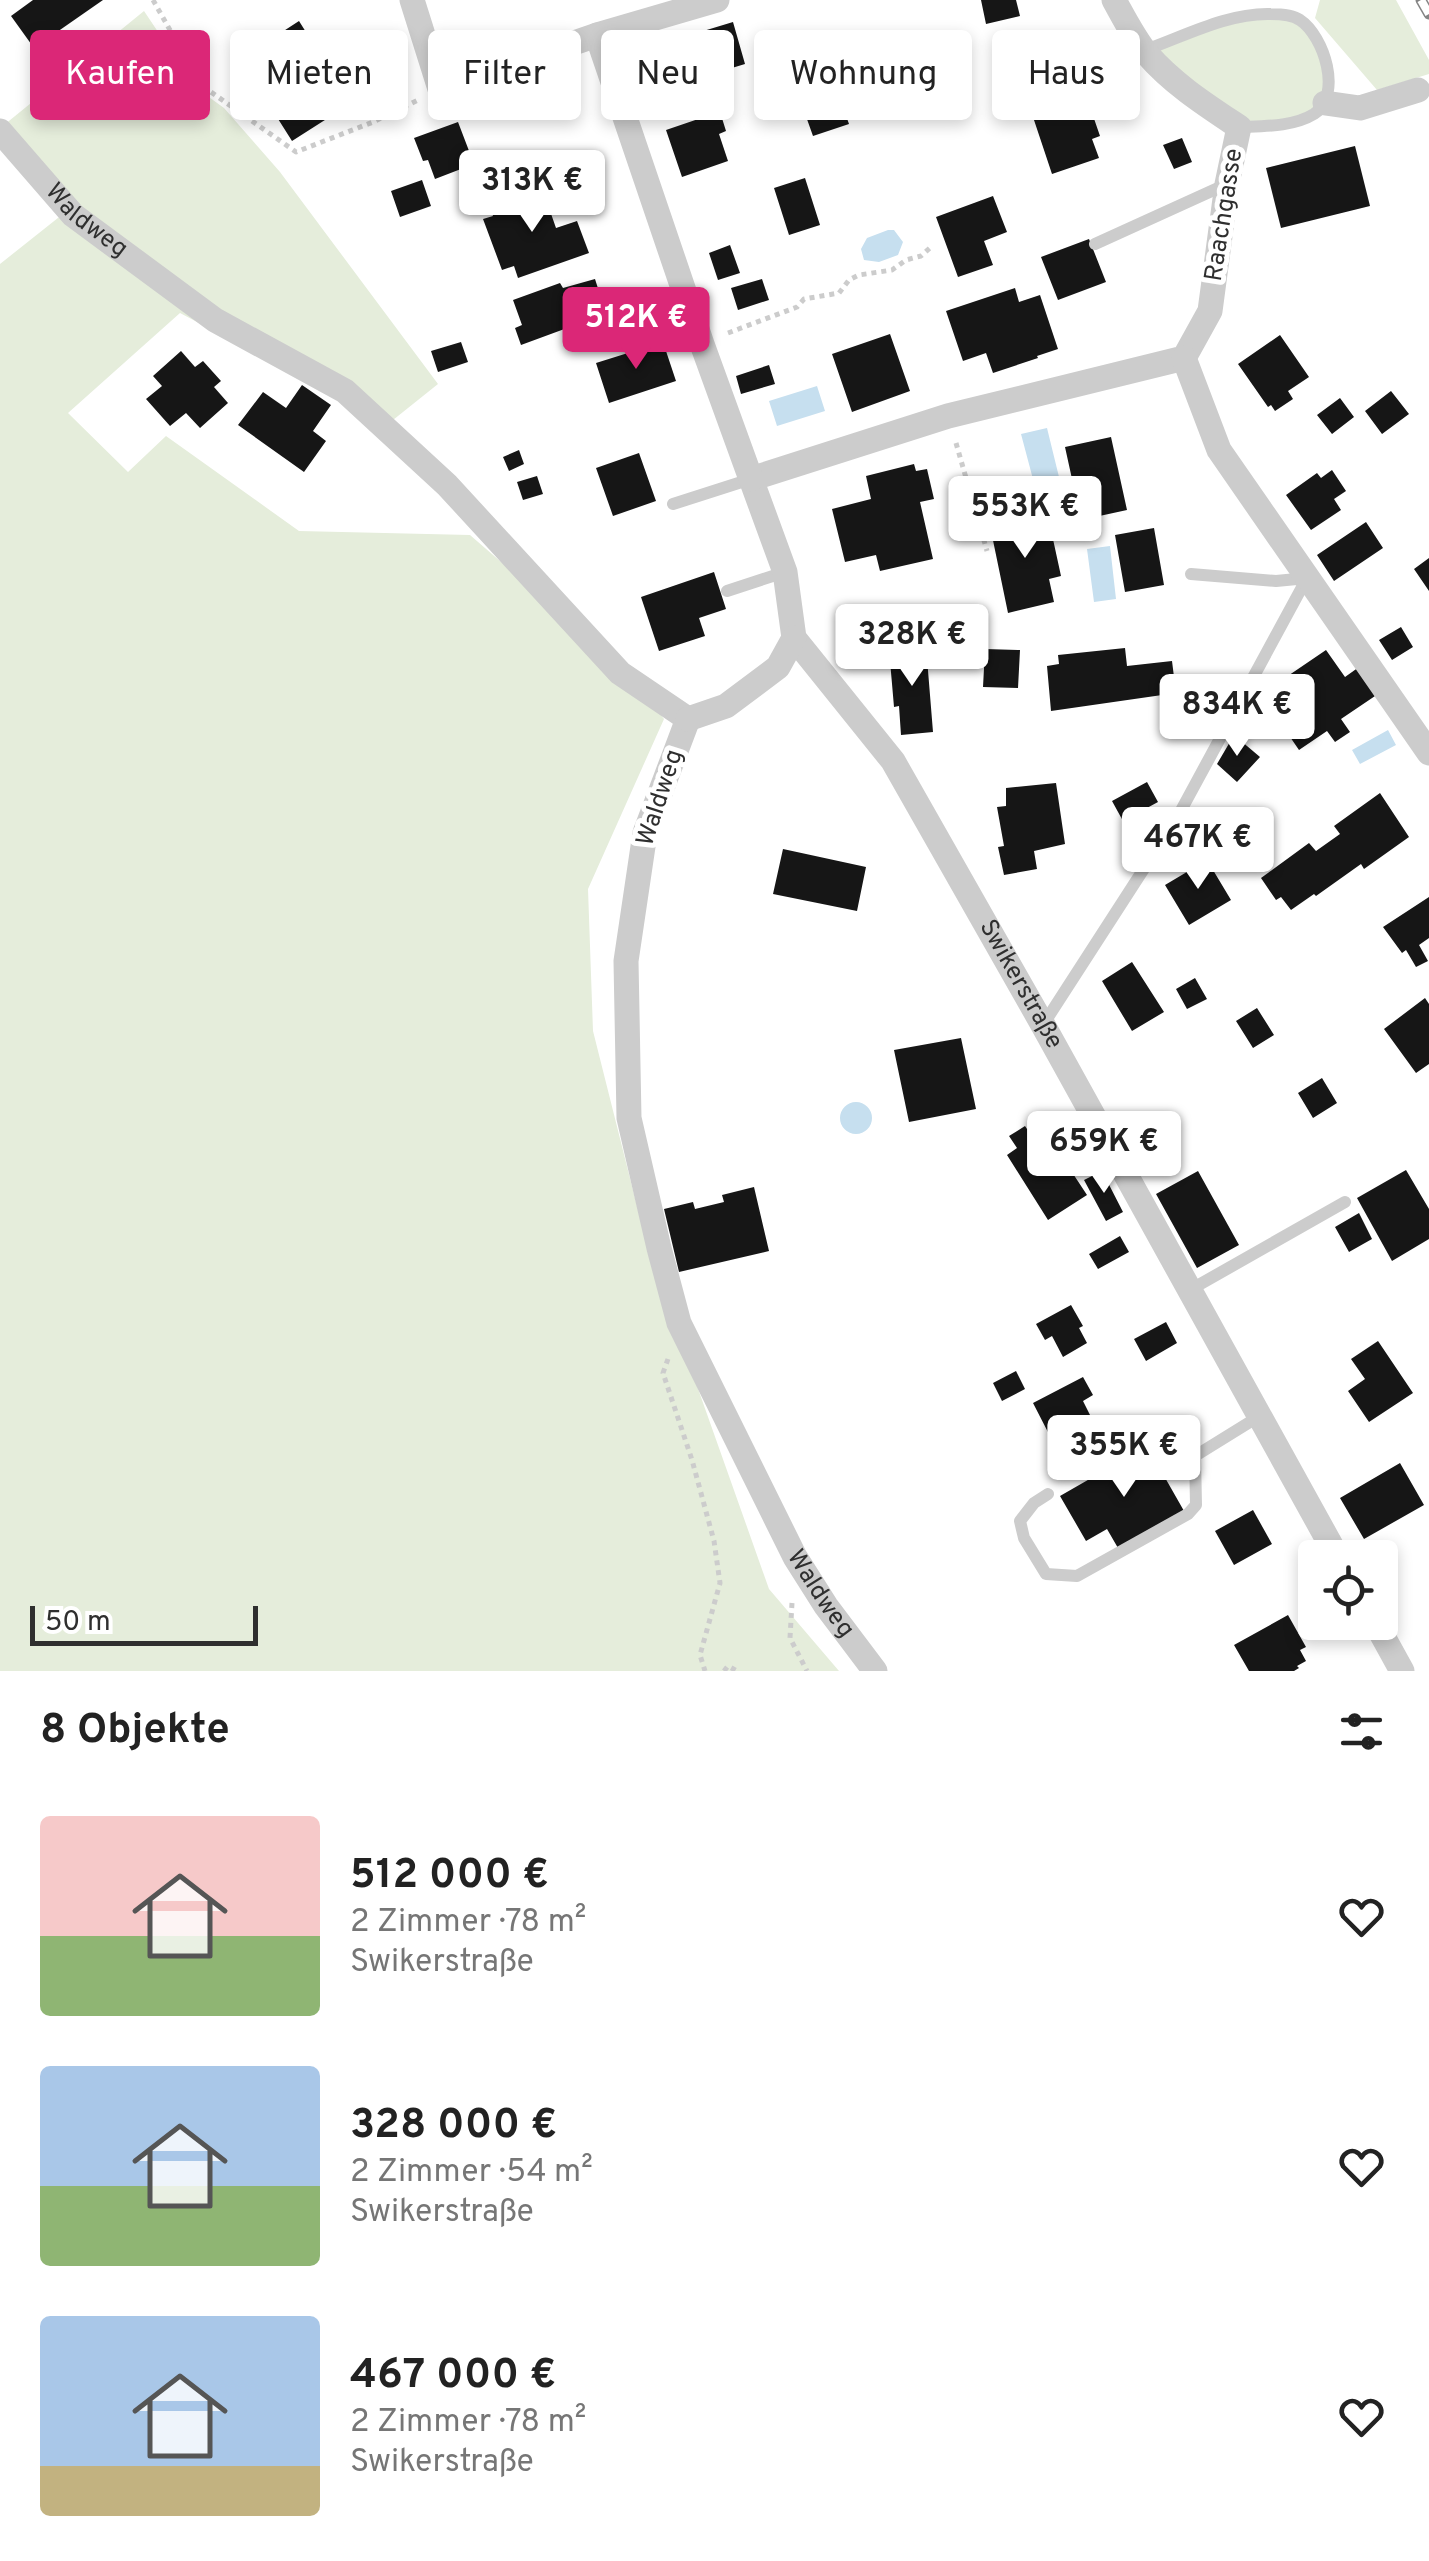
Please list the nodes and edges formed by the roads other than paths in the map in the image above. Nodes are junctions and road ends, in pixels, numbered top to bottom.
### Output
1 (412, 0) edge
2 (717, 0) edge
3 (1114, 0) edge
4 (597, 35) junction
5 (1144, 51) junction
6 (1418, 90) dead end
7 (1325, 103) junction
8 (1239, 127) junction
9 (0, 131) edge
10 (1227, 184) junction
11 (1095, 244) dead end
12 (1184, 358) junction
13 (750, 478) junction
14 (673, 504) dead end
15 (785, 572) junction
16 (1191, 574) dead end
17 (1307, 578) junction
18 (727, 591) dead end
19 (794, 638) junction
20 (688, 719) junction
21 (1429, 753) edge
22 (1042, 1025) junction
23 (1345, 1202) dead end
24 (1188, 1290) junction
25 (1258, 1417) junction
26 (1048, 1494) dead end
27 (1328, 1540) edge
28 (1384, 1640) edge
29 (876, 1671) edge
30 (1402, 1671) edge

1 - 4 street
2 - 4 street
3 - 5 street, Raachgasse
4 - 13 street
5 - 7 lane
5 - 8 street, Raachgasse
6 - 7 street
7 - 8 lane
8 - 10 street, Raachgasse
9 - 20 street, Waldweg
10 - 11 lane
10 - 12 street, Raachgasse
12 - 13 street
12 - 17 street
13 - 14 lane
13 - 15 street
15 - 18 lane
15 - 19 street
16 - 17 lane
17 - 21 street
17 - 22 lane
19 - 20 street
19 - 22 street, Swikerstraße
20 - 29 street, Waldweg
22 - 24 street, Swikerstraße
23 - 24 lane
24 - 25 street, Swikerstraße
25 - 26 lane
25 - 27 street, Swikerstraße
28 - 30 street

